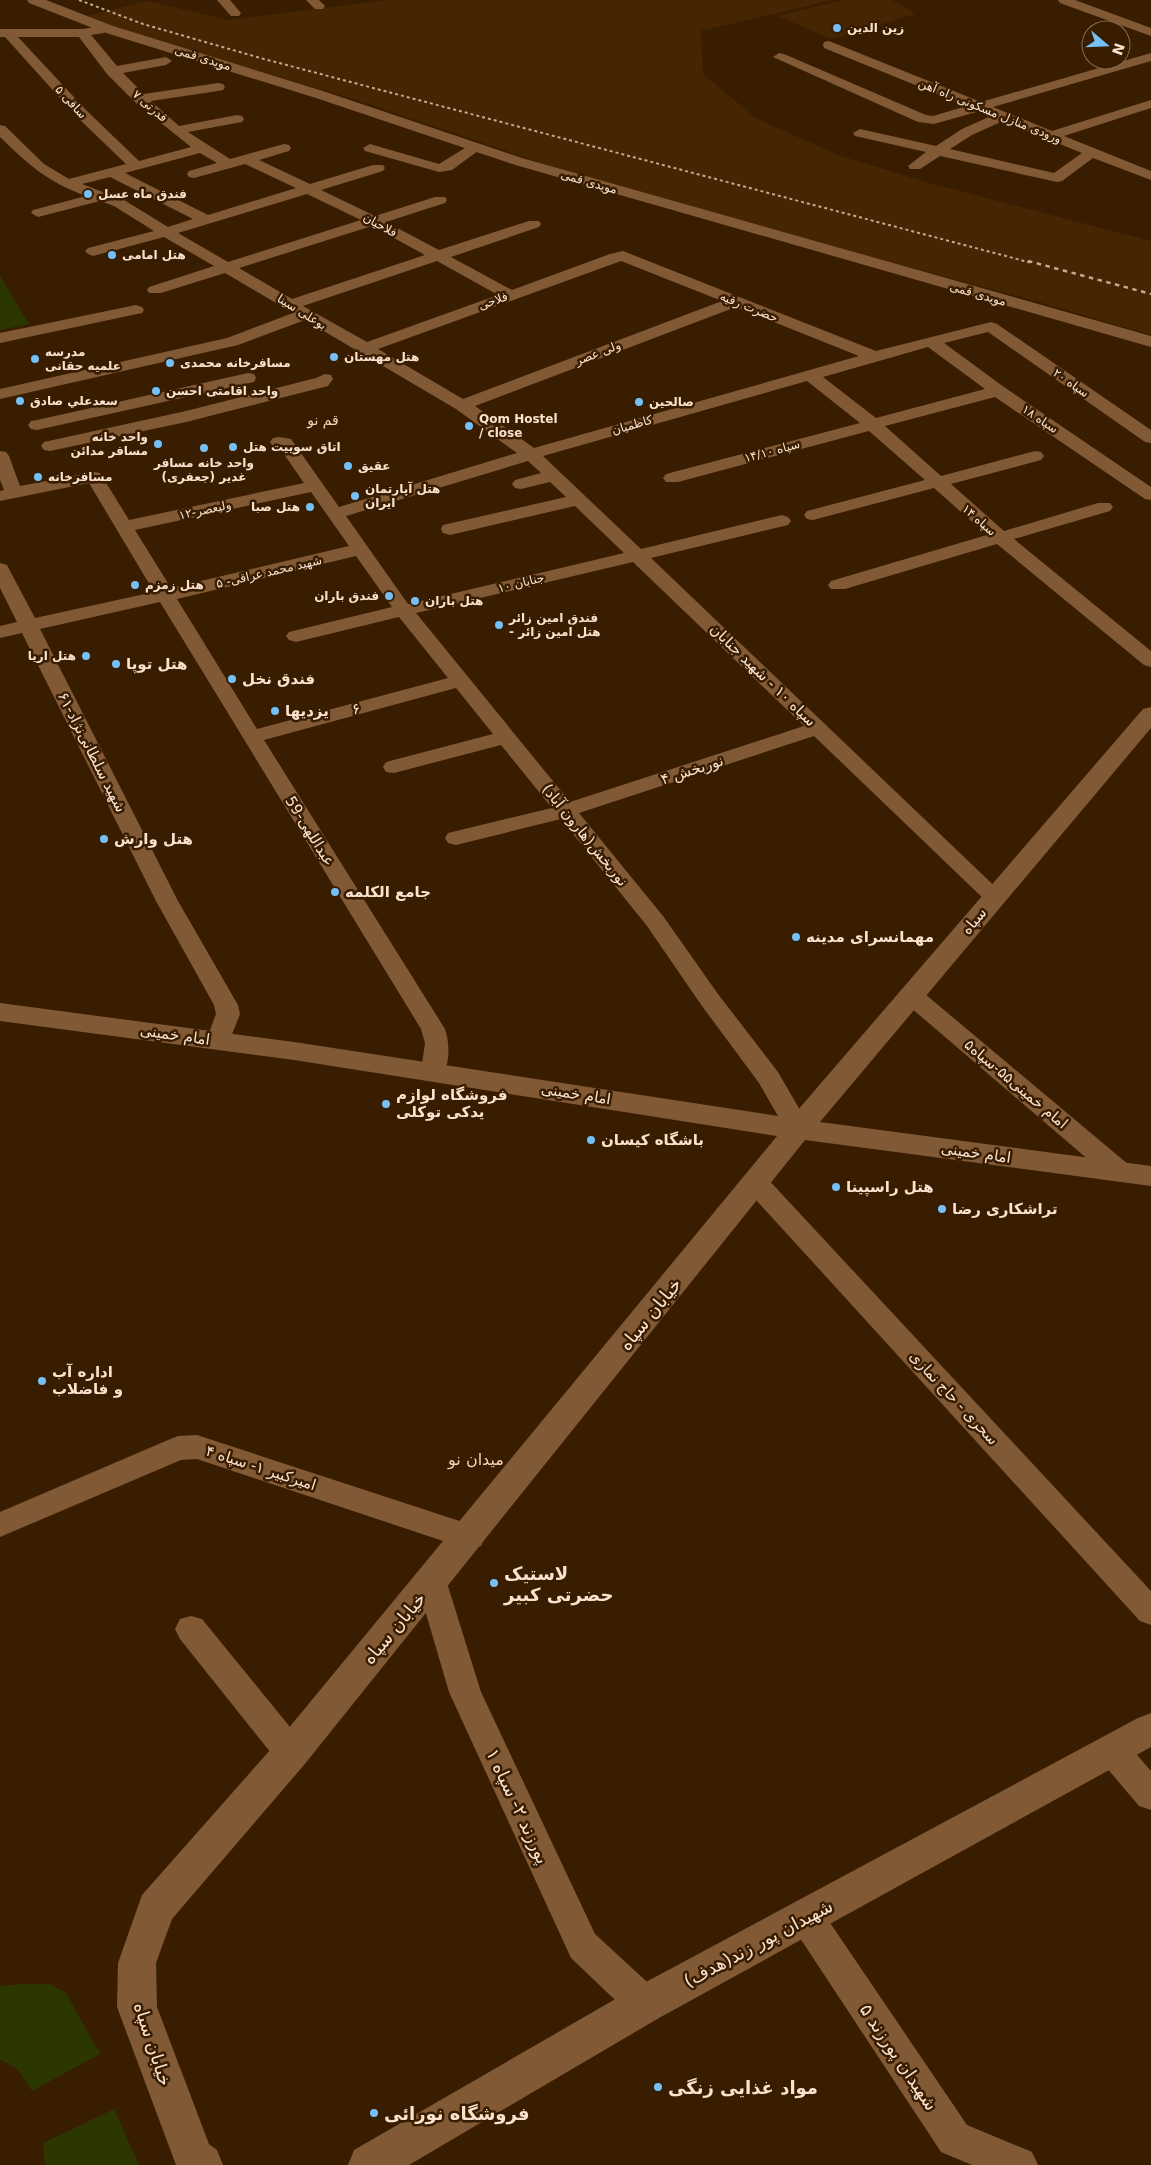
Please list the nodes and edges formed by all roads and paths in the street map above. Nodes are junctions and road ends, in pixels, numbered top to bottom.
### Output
1 (34, 0) edge
2 (223, 0) edge
3 (1064, 0) edge
4 (235, 13) dead end
5 (108, 29) junction
6 (1151, 32) edge
7 (83, 33) junction
8 (4, 34) edge
9 (829, 45) dead end
10 (779, 56) dead end
11 (1151, 57) edge
12 (166, 61) dead end
13 (112, 71) junction
14 (218, 87) dead end
15 (140, 99) junction
16 (1151, 104) edge
17 (979, 106) junction
18 (1002, 116) junction
19 (237, 119) dead end
20 (0, 129) edge
21 (178, 130) junction
22 (860, 133) dead end
23 (1052, 135) junction
24 (284, 148) dead end
25 (370, 148) dead end
26 (475, 148) junction
27 (200, 149) junction
28 (938, 151) junction
29 (1092, 152) junction
30 (247, 159) junction
31 (229, 164) junction
32 (915, 166) dead end
33 (137, 167) junction
34 (378, 168) dead end
35 (114, 173) junction
36 (194, 174) dead end
37 (1151, 176) edge
38 (67, 184) junction
39 (310, 190) junction
40 (101, 196) junction
41 (440, 200) dead end
42 (38, 213) dead end
43 (207, 220) junction
44 (374, 221) junction
45 (534, 224) dead end
46 (166, 232) junction
47 (93, 251) dead end
48 (623, 256) joint
49 (437, 257) junction
50 (228, 267) junction
51 (155, 290) dead end
52 (510, 295) junction
53 (735, 302) junction
54 (290, 305) junction
55 (136, 310) dead end
56 (305, 314) junction
57 (991, 327) joint
58 (0, 338) edge
59 (931, 341) junction
60 (1151, 342) edge
61 (364, 349) junction
62 (874, 357) junction
63 (810, 375) junction
64 (248, 378) dead end
65 (325, 378) dead end
66 (998, 390) junction
67 (0, 394) edge
68 (462, 405) junction
69 (872, 424) junction
70 (36, 425) dead end
71 (1151, 438) edge
72 (279, 442) dead end
73 (50, 446) dead end
74 (531, 454) junction
75 (0, 456) edge
76 (1035, 456) dead end
77 (554, 476) junction
78 (672, 478) dead end
79 (938, 483) junction
80 (521, 484) dead end
81 (314, 486) junction
82 (7, 494) edge
83 (1151, 495) edge
84 (577, 500) junction
85 (1104, 507) dead end
86 (335, 514) junction
87 (813, 515) dead end
88 (782, 521) dead end
89 (125, 527) junction
90 (450, 529) dead end
91 (998, 536) junction
92 (361, 549) junction
93 (637, 555) junction
94 (0, 569) edge
95 (838, 585) dead end
96 (166, 595) junction
97 (404, 611) junction
98 (28, 625) junction
99 (0, 632) edge
100 (296, 636) dead end
101 (1151, 661) edge
102 (460, 681) junction
103 (1151, 714) edge
104 (818, 728) junction
105 (252, 737) junction
106 (505, 737) junction
107 (394, 767) dead end
108 (565, 811) junction
109 (456, 838) dead end
110 (995, 897) junction
111 (911, 996) junction
112 (0, 1012) edge
113 (218, 1041) junction
114 (433, 1072) junction
115 (798, 1129) junction
116 (1120, 1172) junction
117 (1151, 1176) edge
118 (756, 1184) junction
119 (0, 1525) edge
120 (470, 1537) junction
121 (432, 1583) junction
122 (1151, 1612) edge
123 (191, 1629) dead end
124 (1151, 1729) edge
125 (1113, 1750) junction
126 (291, 1753) junction
127 (1151, 1795) edge
128 (806, 1917) junction
129 (645, 2004) junction
130 (202, 2165) edge
131 (369, 2165) edge
132 (1020, 2165) edge

1 - 5 street, مویدی قمی
2 - 4 street
3 - 6 street
5 - 7 street
5 - 26 street, مویدی قمی
7 - 8 street
7 - 13 street, قدرتی ۷
8 - 33 street, ساقی ۵
9 - 17 street, ورودی منازل مسکونی راه آهن
10 - 17 street
11 - 17 street
12 - 13 street
13 - 15 street, قدرتی ۷
14 - 15 street
15 - 21 street, قدرتی ۷
16 - 23 street
17 - 18 street, ورودی منازل مسکونی راه آهن
18 - 23 street, ورودی منازل مسکونی راه آهن
18 - 28 street
19 - 21 street
20 - 38 street, بوعلی سینا
21 - 27 street, قدرتی ۷
22 - 28 street
23 - 29 street, ورودی منازل مسکونی راه آهن
24 - 30 street
25 - 26 street
26 - 60 street, مویدی قمی
27 - 31 street, قدرتی ۷
27 - 33 street
28 - 29 street
28 - 32 street
29 - 37 street, ورودی منازل مسکونی راه آهن
30 - 31 street
30 - 39 street, فلاحیان
31 - 36 street
33 - 35 street
34 - 39 street
35 - 38 street
35 - 43 street
38 - 40 street, بوعلی سینا
39 - 43 street
39 - 44 street, فلاحیان
40 - 42 street
40 - 46 street, بوعلی سینا
41 - 44 street
43 - 46 street
44 - 49 street, فلاحیان
44 - 50 street
45 - 49 street
46 - 47 street
46 - 50 street, بوعلی سینا
48 - 52 street, فلاحی
48 - 53 street, حضرت رقیه
49 - 52 street, فلاحیان
49 - 54 street
50 - 51 street
50 - 54 street, بوعلی سینا
52 - 61 street, فلاحی
53 - 62 street, حضرت رقیه
53 - 68 street, ولی عصر
54 - 56 street, بوعلی سینا
55 - 58 street
56 - 61 street, بوعلی سینا
56 - 67 street
57 - 59 street, کاظمیان
57 - 71 street, سپاه ۲۰
59 - 62 street, کاظمیان
59 - 66 street, سپاه ۱۸
61 - 68 street, بوعلی سینا
62 - 63 street, کاظمیان
63 - 69 street, سپاه ۱۴
63 - 74 street, کاظمیان
64 - 70 street
65 - 73 street
66 - 69 street, سپاه ۱۴/۱۰
66 - 83 street, سپاه ۱۸
68 - 74 street, بوعلی سینا
69 - 78 street, سپاه ۱۴/۱۰
69 - 79 street, سپاه ۱۴
72 - 81 street, نوربخش(هارون آباد)
74 - 77 street, سپاه ۱۰ - شهید جنابان
74 - 86 street, کاظمیان
75 - 82 street
76 - 79 street
77 - 80 street
77 - 84 street, سپاه ۱۰ - شهید جنابان
79 - 87 street
79 - 91 street, سپاه ۱۴
81 - 86 street, نوربخش(هارون آباد)
81 - 89 street, ولیعصر-۱۲
82 - 89 street, عبداللهی-59
84 - 90 street
84 - 93 street, سپاه ۱۰ - شهید جنابان
85 - 91 street
86 - 92 street, نوربخش(هارون آباد)
88 - 93 street, جنابان ۱۰
89 - 96 street, عبداللهی-59
91 - 95 street
91 - 101 street, سپاه ۱۴
92 - 96 street, شهید محمد عراقی- ۵
92 - 97 street, نوربخش(هارون آباد)
93 - 97 street, جنابان ۱۰
93 - 104 street, سپاه ۱۰ - شهید جنابان
94 - 98 street, شهید سلطانی‌نژاد-۶۱
96 - 98 street, شهید محمد عراقی- ۵
96 - 105 street, عبداللهی-59
97 - 100 street, جنابان ۱۰
97 - 102 street, نوربخش(هارون آباد)
98 - 99 street, شهید محمد عراقی- ۵
98 - 113 street, شهید سلطانی‌نژاد-۶۱
102 - 105 street, ۶
102 - 106 street, نوربخش(هارون آباد)
103 - 110 street, سپاه
104 - 108 street, نوربخش ۴
104 - 110 street, سپاه ۱۰ - شهید جنابان
105 - 114 street, عبداللهی-59
106 - 107 street
106 - 108 street, نوربخش(هارون آباد)
108 - 109 street, نوربخش ۴
108 - 115 street, نوربخش(هارون آباد)
110 - 111 street, سپاه
111 - 115 street, سپاه
111 - 116 street, امام خمینی۵۵-سپاه۵
112 - 113 street, امام خمینی
113 - 114 street, امام خمینی
114 - 115 street, امام خمینی
115 - 116 street, امام خمینی
115 - 118 street, خیابان سپاه
116 - 117 street, امام خمینی
118 - 120 street, خیابان سپاه
118 - 122 street, سحری - حاج نمازی
119 - 120 street, امیرکبیر ۱- سپاه ۴
120 - 121 street, خیابان سپاه
121 - 126 street, خیابان سپاه
121 - 129 street, پورزند ۲- سپاه ۱
123 - 126 street
124 - 125 street, شهیدان پور زند(هدف)
125 - 127 street
125 - 128 street, شهیدان پور زند(هدف)
126 - 130 street, خیابان سپاه
128 - 129 street, شهیدان پور زند(هدف)
128 - 132 street, شهیدان پورزند ۵
129 - 131 street, شهیدان پور زند(هدف)

